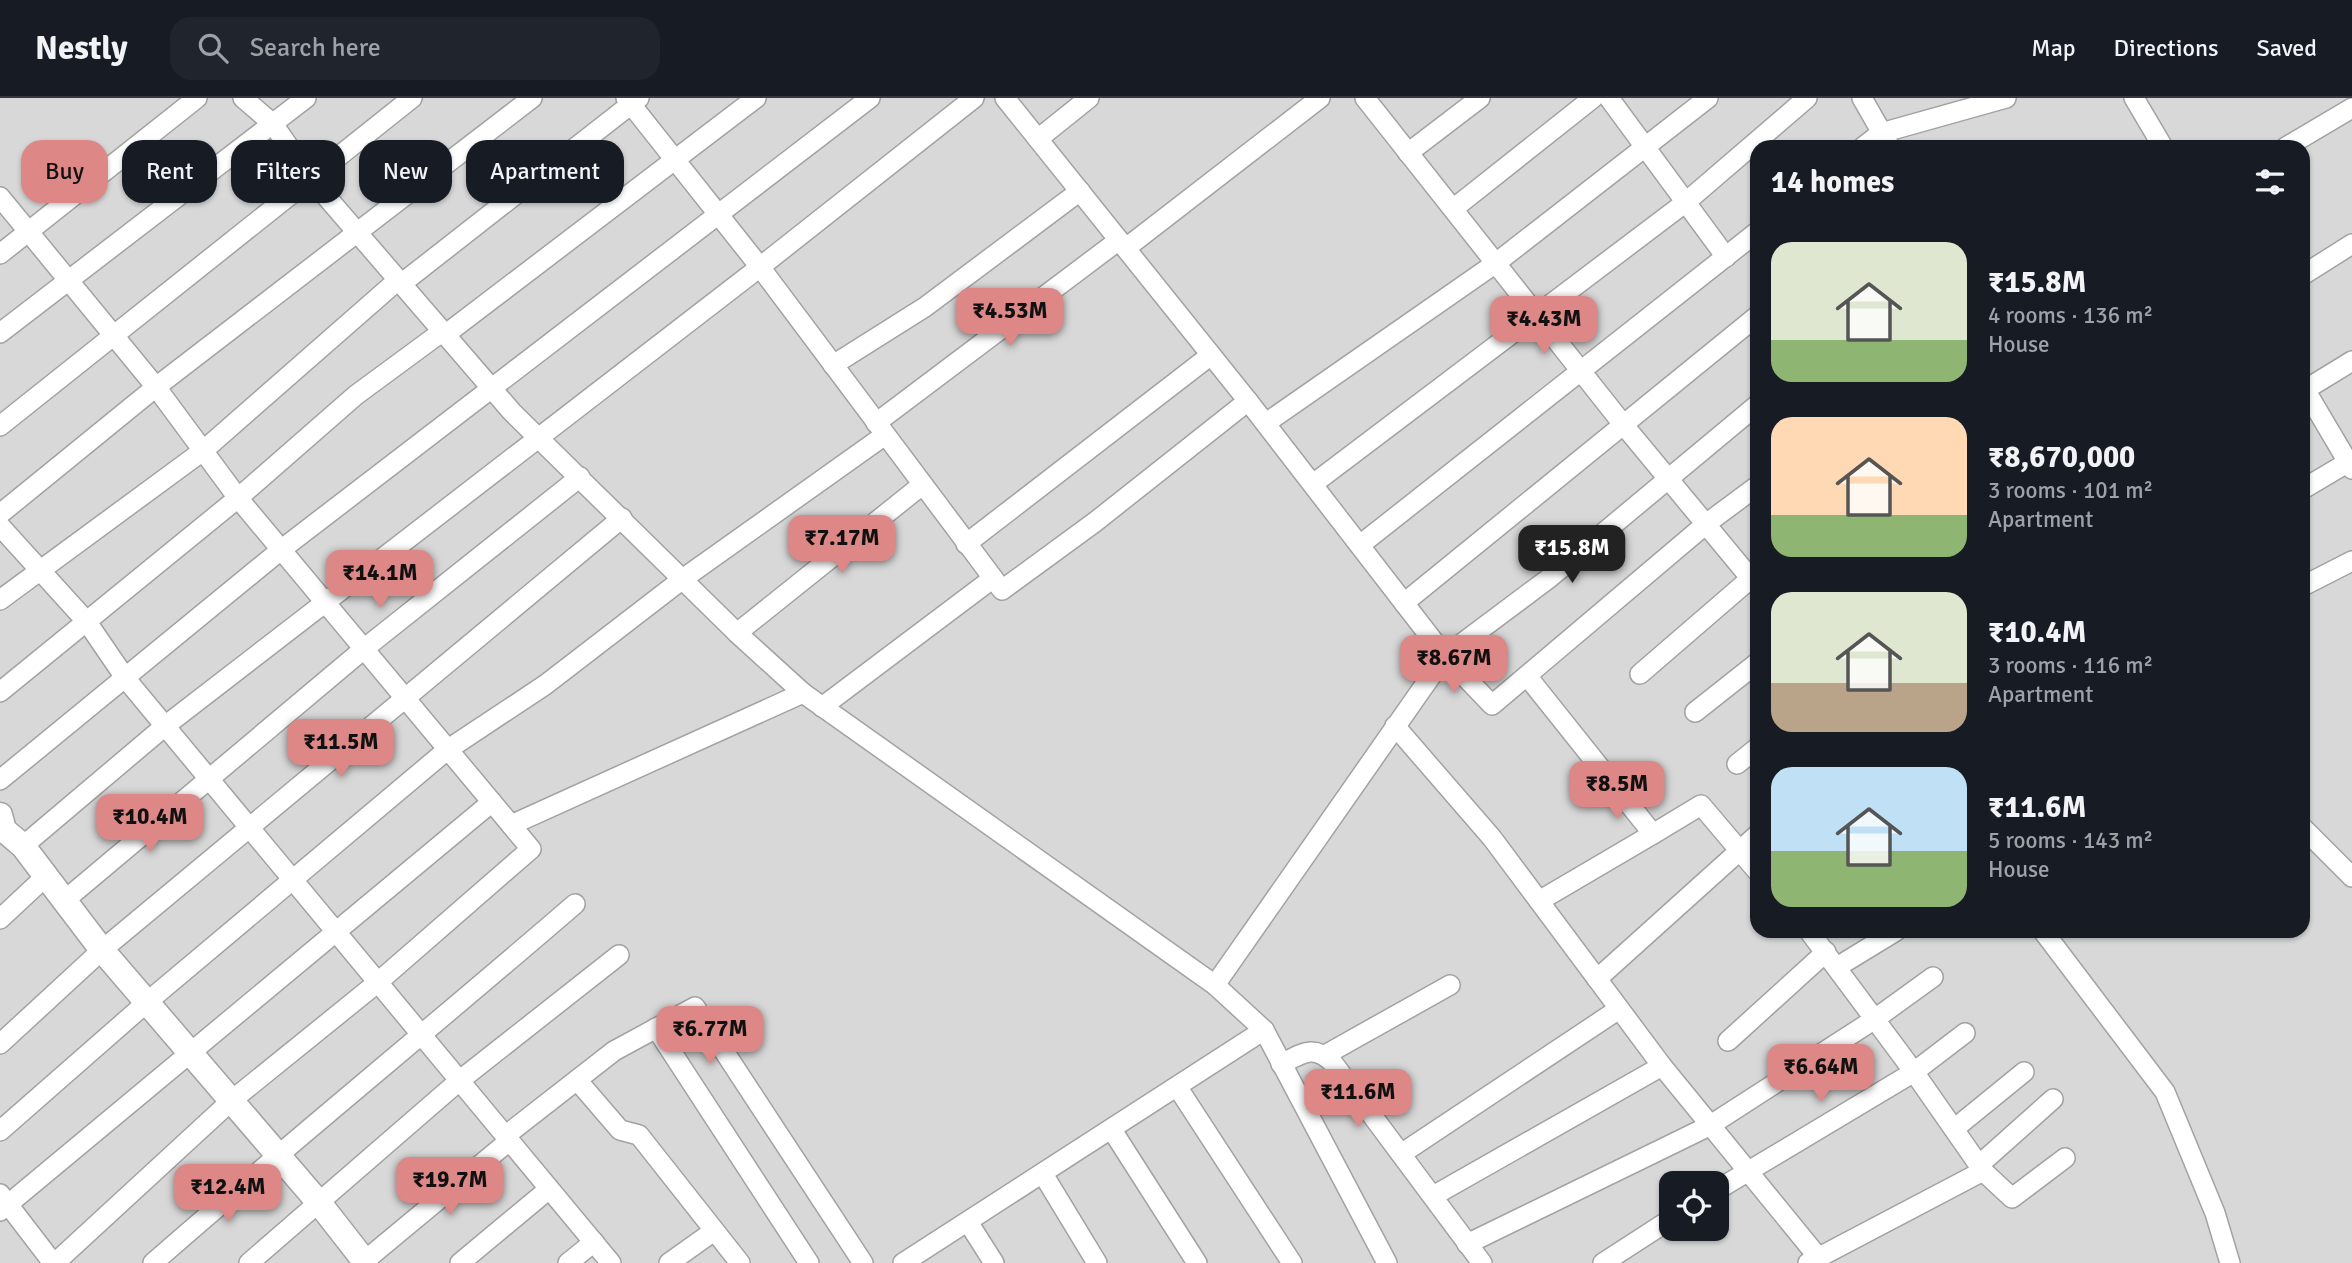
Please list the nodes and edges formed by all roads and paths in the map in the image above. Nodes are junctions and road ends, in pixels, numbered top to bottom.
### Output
1 (197, 98) edge
2 (243, 98) edge
3 (306, 98) edge
4 (412, 98) edge
5 (532, 98) edge
6 (756, 98) edge
7 (870, 98) edge
8 (974, 98) edge
9 (1005, 98) edge
10 (1089, 98) edge
11 (1320, 98) edge
12 (1365, 98) edge
13 (1480, 98) edge
14 (1593, 98) edge
15 (1609, 98) edge
16 (1708, 98) edge
17 (1807, 98) edge
18 (1862, 98) edge
19 (2006, 98) edge
20 (2134, 98) edge
21 (632, 100) edge
22 (2352, 108) edge
23 (273, 124) junction
24 (1038, 139) junction
25 (284, 140) edge
26 (1758, 140) edge
27 (1885, 140) edge
28 (2159, 140) edge
29 (2298, 140) edge
30 (1750, 147) edge
31 (1645, 148) junction
32 (345, 153) edge
33 (1408, 153) junction
34 (674, 158) junction
35 (1080, 191) junction
36 (0, 197) edge
37 (1686, 202) junction
38 (282, 203) edge
39 (332, 203) edge
40 (1453, 209) junction
41 (718, 214) junction
42 (28, 232) junction
43 (357, 232) junction
44 (1750, 238) edge
45 (1123, 244) junction
46 (2352, 244) edge
47 (0, 254) edge
48 (1726, 257) junction
49 (1496, 263) junction
50 (760, 267) junction
51 (2310, 271) edge
52 (69, 280) junction
53 (400, 282) junction
54 (1537, 315) junction
55 (1750, 322) edge
56 (443, 331) junction
57 (0, 333) edge
58 (113, 335) junction
59 (1211, 355) junction
60 (2352, 361) edge
61 (833, 365) junction
62 (1582, 373) junction
63 (2310, 386) edge
64 (156, 387) junction
65 (493, 390) junction
66 (2310, 399) edge
67 (1248, 401) junction
68 (1750, 411) edge
69 (1622, 423) junction
70 (1266, 424) junction
71 (0, 426) edge
72 (881, 429) junction
73 (540, 438) junction
74 (204, 450) junction
75 (2351, 464) edge
76 (580, 477) junction
77 (1669, 478) junction
78 (1312, 484) junction
79 (922, 485) junction
80 (2310, 485) edge
81 (1750, 491) edge
82 (238, 498) junction
83 (0, 514) edge
84 (622, 518) junction
85 (1706, 524) junction
86 (0, 526) edge
87 (965, 544) junction
88 (1360, 545) junction
89 (282, 550) junction
90 (2352, 561) edge
91 (41, 568) junction
92 (1750, 573) edge
93 (684, 578) junction
94 (992, 579) junction
95 (2310, 582) edge
96 (1750, 583) edge
97 (0, 600) edge
98 (327, 603) junction
99 (1404, 603) junction
100 (87, 622) junction
101 (737, 633) junction
102 (365, 648) junction
103 (1445, 656) junction
104 (1750, 669) edge
105 (1640, 674) dead end
106 (1527, 676) junction
107 (126, 678) junction
108 (0, 692) edge
109 (803, 693) junction
110 (407, 698) junction
111 (822, 707) junction
112 (1695, 712) dead end
113 (165, 726) junction
114 (1395, 726) junction
115 (447, 750) junction
116 (1750, 754) edge
117 (1737, 764) dead end
118 (209, 778) junction
119 (0, 780) edge
120 (492, 802) junction
121 (511, 825) junction
122 (250, 828) junction
123 (7, 831) edge
124 (1653, 834) junction
125 (2310, 835) edge
126 (1750, 841) edge
127 (1739, 850) junction
128 (1750, 863) edge
129 (2352, 877) edge
130 (44, 878) junction
131 (295, 879) junction
132 (65, 900) junction
133 (1539, 901) junction
134 (575, 904) dead end
135 (0, 919) edge
136 (333, 931) junction
137 (1815, 938) edge
138 (1881, 938) edge
139 (2048, 938) edge
140 (102, 950) junction
141 (618, 955) dead end
142 (1832, 960) junction
143 (1933, 978) dead end
144 (1597, 979) junction
145 (377, 983) junction
146 (1215, 985) junction
147 (1450, 985) dead end
148 (146, 1003) junction
149 (1619, 1009) junction
150 (1875, 1019) junction
151 (656, 1028) junction
152 (1264, 1030) junction
153 (1965, 1033) dead end
154 (424, 1035) junction
155 (1728, 1041) dead end
156 (0, 1044) edge
157 (191, 1054) junction
158 (1325, 1055) junction
159 (1281, 1064) junction
160 (1662, 1066) junction
161 (1914, 1072) junction
162 (2024, 1072) dead end
163 (577, 1080) junction
164 (459, 1081) junction
165 (1178, 1088) junction
166 (2053, 1099) dead end
167 (231, 1101) junction
168 (1709, 1126) junction
169 (1954, 1129) junction
170 (1112, 1130) junction
171 (0, 1131) edge
172 (507, 1138) junction
173 (1401, 1154) junction
174 (276, 1155) junction
175 (2065, 1158) dead end
176 (1981, 1168) junction
177 (1747, 1171) junction
178 (1042, 1174) junction
179 (1729, 1182) edge
180 (549, 1189) junction
181 (1433, 1196) junction
182 (3, 1203) edge
183 (320, 1204) junction
184 (968, 1222) junction
185 (1659, 1227) edge
186 (714, 1230) junction
187 (594, 1242) junction
188 (1467, 1244) junction
189 (1813, 1260) edge
190 (364, 1262) edge
191 (54, 1263) edge
192 (153, 1263) edge
193 (249, 1263) edge
194 (460, 1263) edge
195 (568, 1263) edge
196 (611, 1263) edge
197 (669, 1263) edge
198 (740, 1263) edge
199 (809, 1263) edge
200 (863, 1263) edge
201 (903, 1263) edge
202 (995, 1263) edge
203 (1097, 1263) edge
204 (1197, 1263) edge
205 (1292, 1263) edge
206 (1387, 1263) edge
207 (1482, 1263) edge
208 (1603, 1263) edge
209 (2230, 1263) edge

1 - 42 street
2 - 23 street
3 - 23 street
4 - 32 street
5 - 43 street
6 - 34 street
7 - 41 street
8 - 50 street
9 - 24 street
10 - 24 street
11 - 45 street
12 - 33 street
13 - 33 street
14 - 40 street
15 - 31 street
16 - 31 street
17 - 26 street
18 - 27 street
19 - 27 street
20 - 28 street
21 - 34 street
21 - 53 street
22 - 29 street
23 - 25 street
23 - 52 street
24 - 35 street
30 - 37 street
31 - 37 street
31 - 49 street
33 - 40 street
34 - 41 street
34 - 56 street
35 - 45 street
35 - 61 street
36 - 42 street
37 - 48 street
37 - 54 street
38 - 58 street
39 - 43 street
40 - 49 street
41 - 50 street
41 - 65 street
42 - 47 street
42 - 52 street
43 - 53 street
43 - 64 street
44 - 48 street
45 - 59 street
45 - 72 street
46 - 51 street
48 - 62 street
49 - 54 street
49 - 70 street
50 - 61 street
50 - 73 street
52 - 57 street
52 - 58 street
53 - 56 street
53 - 74 street
54 - 62 street
54 - 78 street
55 - 69 street
56 - 65 street
56 - 82 street
58 - 64 street
58 - 71 street
59 - 67 street
59 - 87 street
60 - 63 street
61 - 72 street
62 - 69 street
62 - 88 street
64 - 74 street
64 - 83 street
65 - 73 street
65 - 89 street
66 - 75 street
67 - 70 street
67 - 94 street
68 - 77 street
69 - 77 street
69 - 99 street
70 - 78 street
72 - 79 street
72 - 93 street
73 - 76 street
73 - 98 street
74 - 82 street
74 - 91 street
75 - 80 street
76 - 84 street
76 - 102 street
77 - 85 street
77 - 103 street
78 - 88 street
79 - 87 street
79 - 101 street
81 - 85 street
82 - 89 street
82 - 100 street
84 - 93 street
84 - 110 street
85 - 92 street
85 - 106 street
86 - 91 street
87 - 94 street
88 - 99 street
89 - 98 street
89 - 107 street
90 - 95 street
91 - 97 street
91 - 100 street
93 - 101 street
93 - 115 street
94 - 111 street
96 - 105 street
98 - 102 street
98 - 113 street
99 - 103 street
100 - 107 street
100 - 108 street
101 - 109 street
102 - 110 street
102 - 118 street
103 - 106 street
103 - 114 street
104 - 112 street
106 - 124 street
107 - 113 street
107 - 119 street
109 - 111 street
109 - 121 street
110 - 115 street
110 - 122 street
111 - 146 street
113 - 118 street
113 - 123 street
114 - 133 street
114 - 146 street
115 - 120 street
115 - 131 street
116 - 117 street
118 - 122 street
118 - 132 street
120 - 121 street
120 - 136 street
121 - 145 street
122 - 131 street
122 - 140 street
123 - 130 street
124 - 127 street
124 - 133 street
125 - 129 street
126 - 127 street
127 - 128 street
127 - 144 street
130 - 132 street
130 - 135 street
131 - 136 street
131 - 148 street
132 - 140 street
133 - 144 street
134 - 154 street
136 - 145 street
136 - 157 street
137 - 142 street
138 - 142 street
139 - 209 street
140 - 148 street
140 - 156 street
141 - 164 street
142 - 150 street
142 - 155 street
143 - 150 street
144 - 149 street
145 - 154 street
145 - 167 street
146 - 152 street
147 - 158 street
148 - 157 street
148 - 171 street
149 - 160 street
149 - 173 street
150 - 161 street
150 - 168 street
151 - 163 street
151 - 199 street
151 - 200 street
152 - 159 street
152 - 165 street
153 - 161 street
154 - 164 street
154 - 174 street
157 - 167 street
157 - 182 street
158 - 159 street
158 - 173 street
159 - 206 street
160 - 168 street
160 - 181 street
161 - 169 street
161 - 177 street
162 - 169 street
163 - 172 street
163 - 186 street
164 - 172 street
164 - 183 street
165 - 170 street
165 - 205 street
166 - 176 street
167 - 174 street
167 - 191 street
168 - 177 street
168 - 188 street
169 - 176 street
170 - 178 street
170 - 204 street
172 - 180 street
172 - 190 street
173 - 181 street
174 - 183 street
174 - 192 street
175 - 176 street
176 - 189 street
177 - 179 street
177 - 189 street
178 - 184 street
178 - 203 street
180 - 187 street
180 - 194 street
181 - 188 street
182 - 191 street
183 - 190 street
183 - 193 street
184 - 201 street
184 - 202 street
185 - 208 street
186 - 197 street
186 - 198 street
187 - 195 street
187 - 196 street
188 - 207 street

